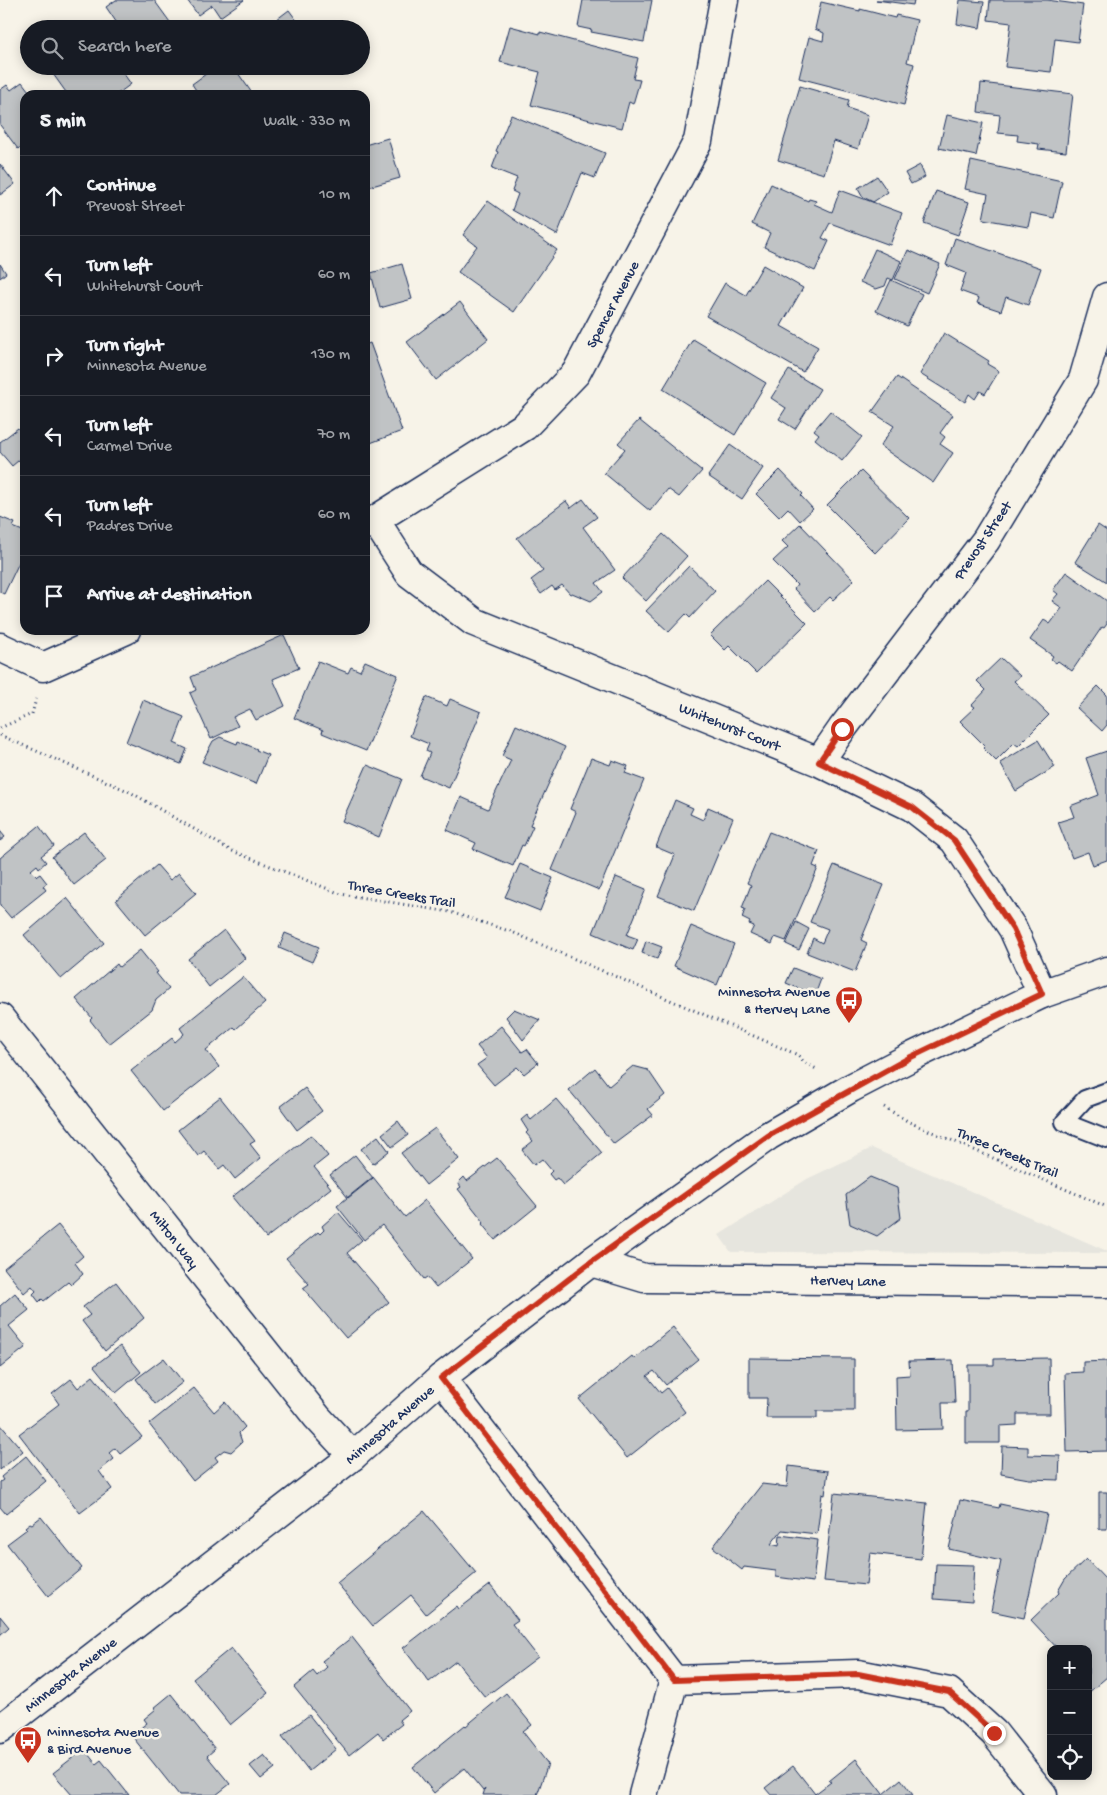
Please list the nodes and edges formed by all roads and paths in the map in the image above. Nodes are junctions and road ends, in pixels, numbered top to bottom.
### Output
1 (724, 0) edge
2 (1107, 297) edge
3 (370, 522) edge
4 (115, 635) edge
5 (0, 647) edge
6 (43, 667) junction
7 (0, 728) edge
8 (0, 735) edge
9 (819, 762) junction
10 (1107, 971) edge
11 (1042, 994) junction
12 (0, 1018) edge
13 (804, 1062) dead end
14 (1107, 1091) edge
15 (901, 1116) dead end
16 (1107, 1139) edge
17 (1107, 1207) edge
18 (591, 1262) junction
19 (1107, 1283) edge
20 (441, 1378) junction
21 (353, 1456) junction
22 (674, 1680) junction
23 (12, 1713) edge
24 (0, 1729) edge
25 (643, 1795) edge
26 (1043, 1795) edge

1 - 3 street, Spencer Avenue
2 - 9 street, Prevost Street
3 - 9 street, Whitehurst Court
4 - 6 street
5 - 6 street
6 - 7 path
8 - 13 path, Three Creeks Trail
9 - 11 street, Whitehurst Court
10 - 11 street, Minnesota Avenue
11 - 18 street, Minnesota Avenue
12 - 21 street, Milton Way
14 - 16 lane
15 - 17 path, Three Creeks Trail
18 - 19 street, Hervey Lane
18 - 20 street, Minnesota Avenue
20 - 21 street, Minnesota Avenue
20 - 22 street
21 - 23 street, Minnesota Avenue
22 - 25 street
22 - 26 street
23 - 24 street, Minnesota Avenue

